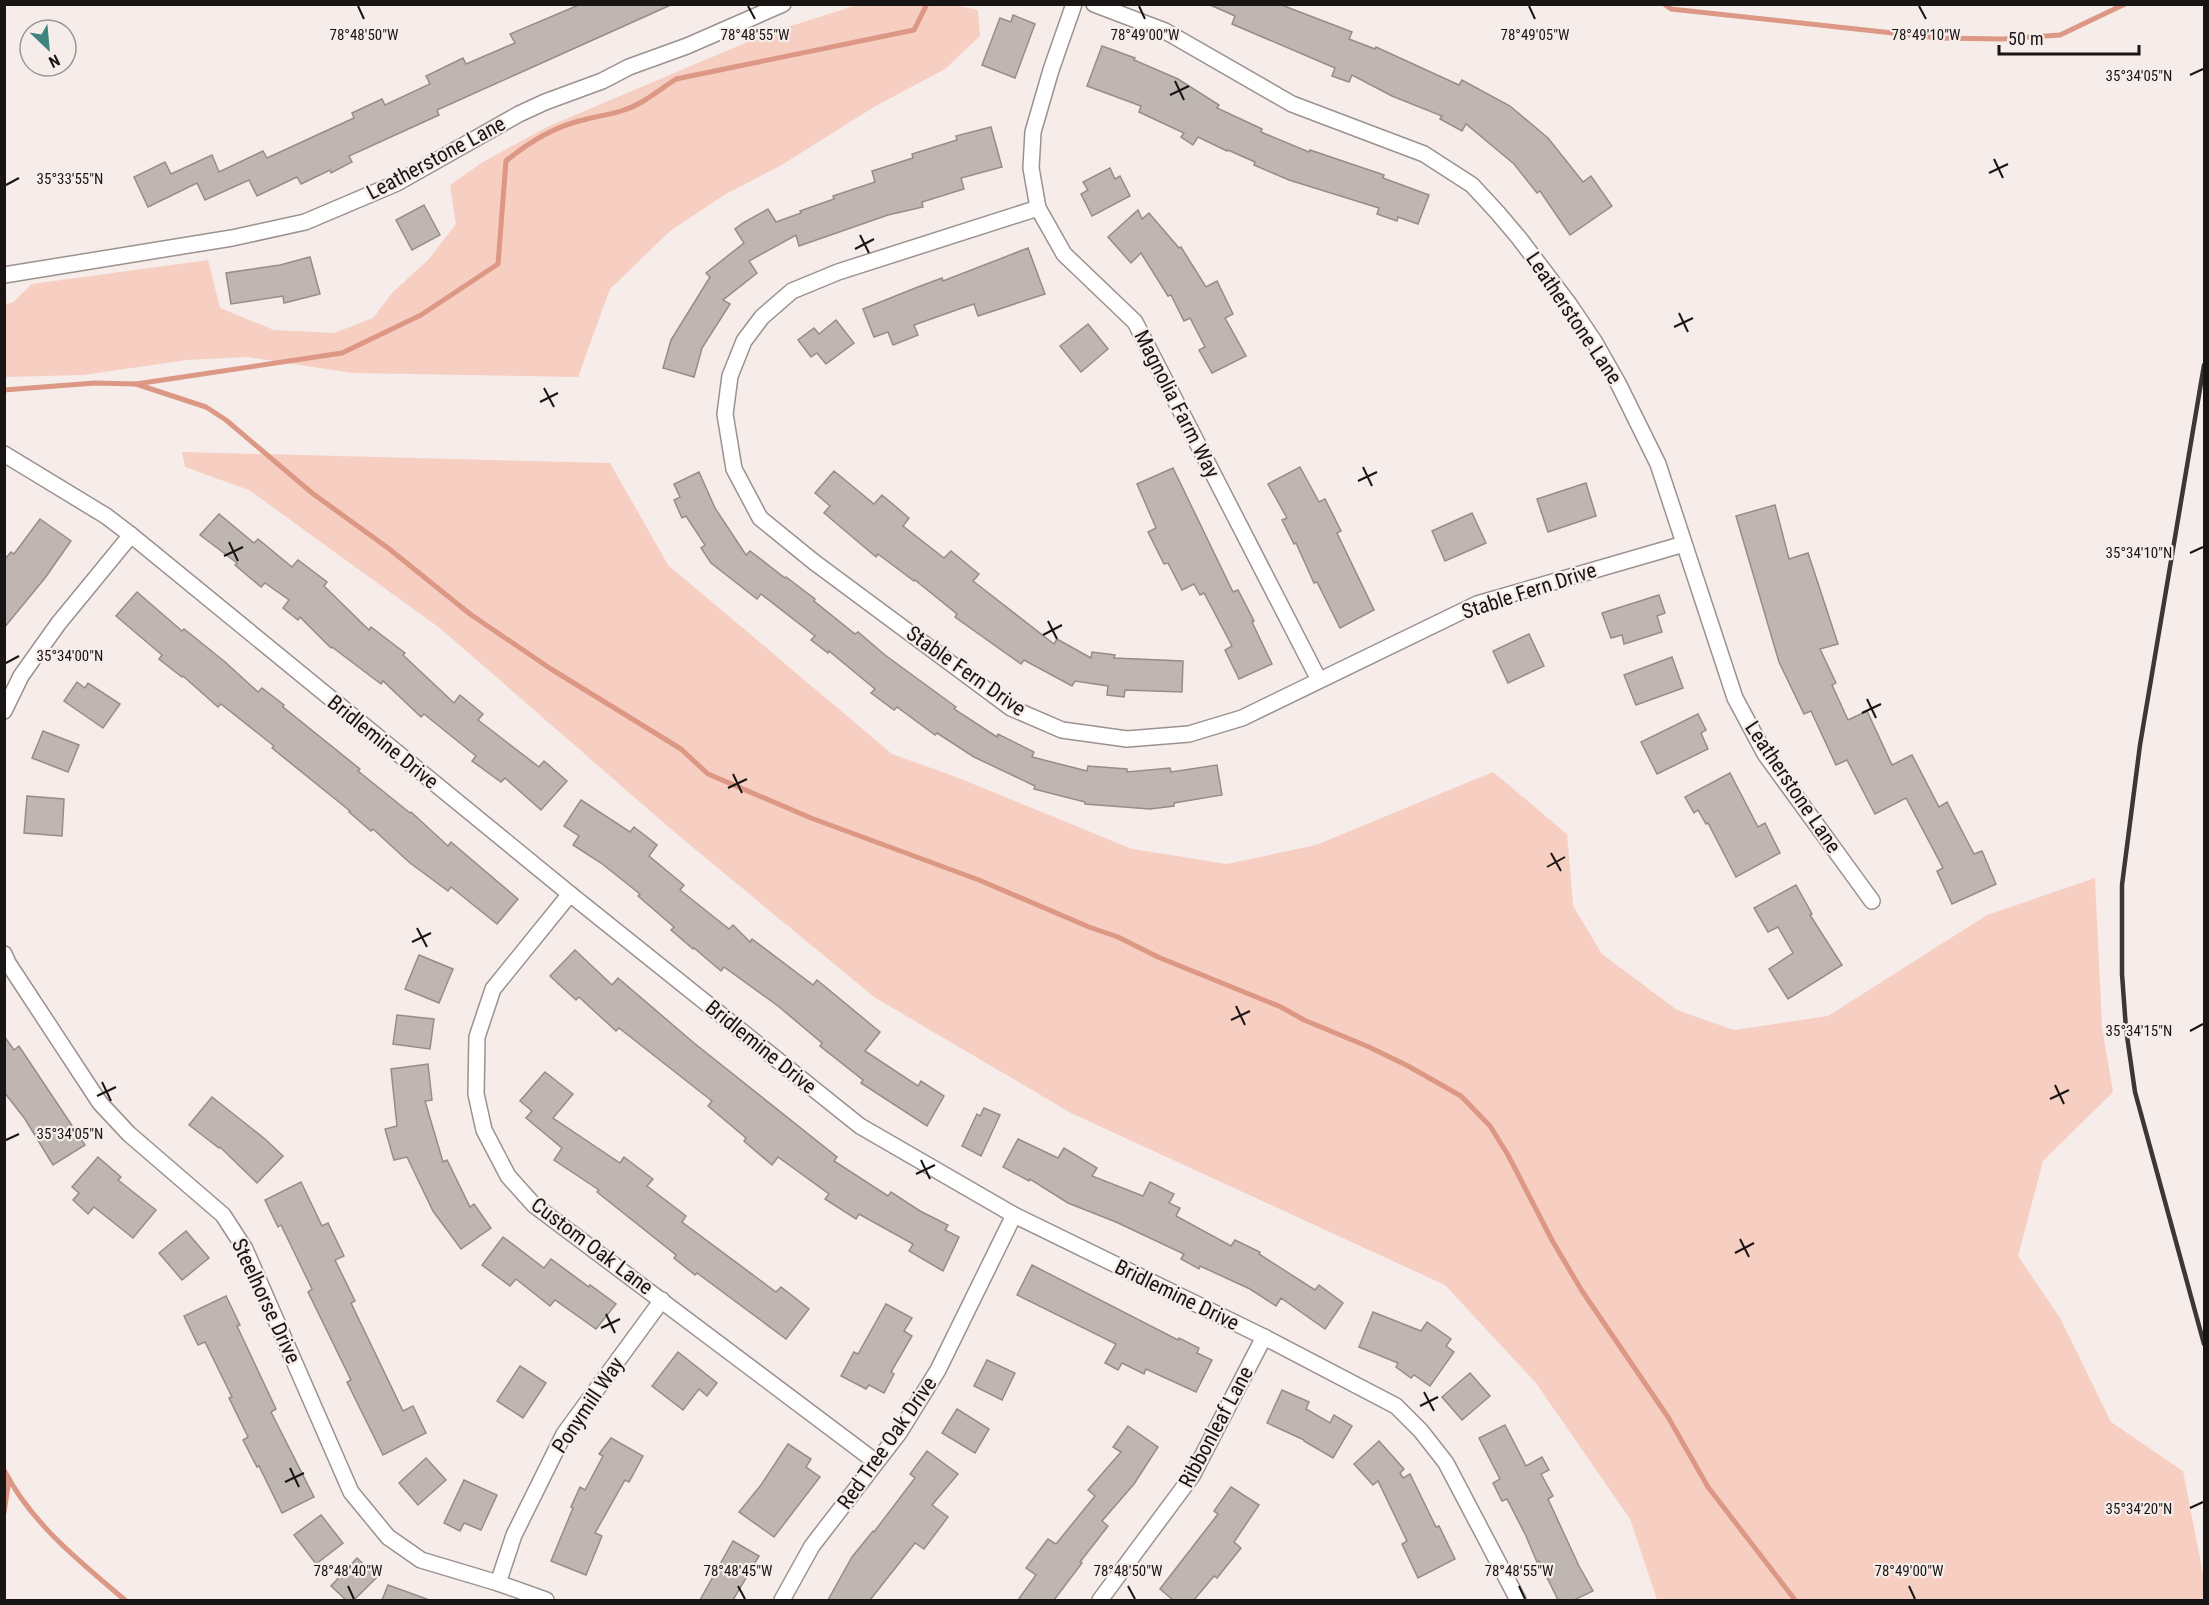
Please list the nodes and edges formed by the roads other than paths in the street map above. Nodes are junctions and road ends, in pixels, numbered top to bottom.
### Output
1 (783, 4) edge
2 (1074, 4) edge
3 (1094, 4) edge
4 (1038, 208) junction
5 (4, 275) edge
6 (4, 454) edge
7 (131, 535) junction
8 (1684, 544) junction
9 (1318, 680) junction
10 (4, 711) edge
11 (570, 894) junction
12 (1872, 901) dead end
13 (4, 954) edge
14 (1014, 1215) junction
15 (662, 1300) junction
16 (1264, 1337) junction
17 (876, 1462) junction
18 (498, 1583) junction
19 (546, 1600) edge
20 (782, 1600) edge
21 (1100, 1600) edge
22 (1518, 1600) edge

1 - 5 street, Leatherstone Lane
2 - 4 street, Magnolia Farm Way
3 - 8 street, Leatherstone Lane
4 - 9 street, Magnolia Farm Way
4 - 9 street, Stable Fern Drive
6 - 7 street, Bridlemine Drive
7 - 10 street
7 - 11 street, Bridlemine Drive
8 - 9 street, Stable Fern Drive
8 - 12 street, Leatherstone Lane
11 - 14 street, Bridlemine Drive
11 - 15 street, Custom Oak Lane
13 - 18 street, Steelhorse Drive
14 - 16 street, Bridlemine Drive
14 - 17 street, Red Tree Oak Drive
15 - 17 street, Custom Oak Lane
15 - 18 street, Ponymill Way
16 - 21 street, Ribbonleaf Lane
16 - 22 street, Bridlemine Drive
17 - 20 street, Red Tree Oak Drive
18 - 19 street, Steelhorse Drive

